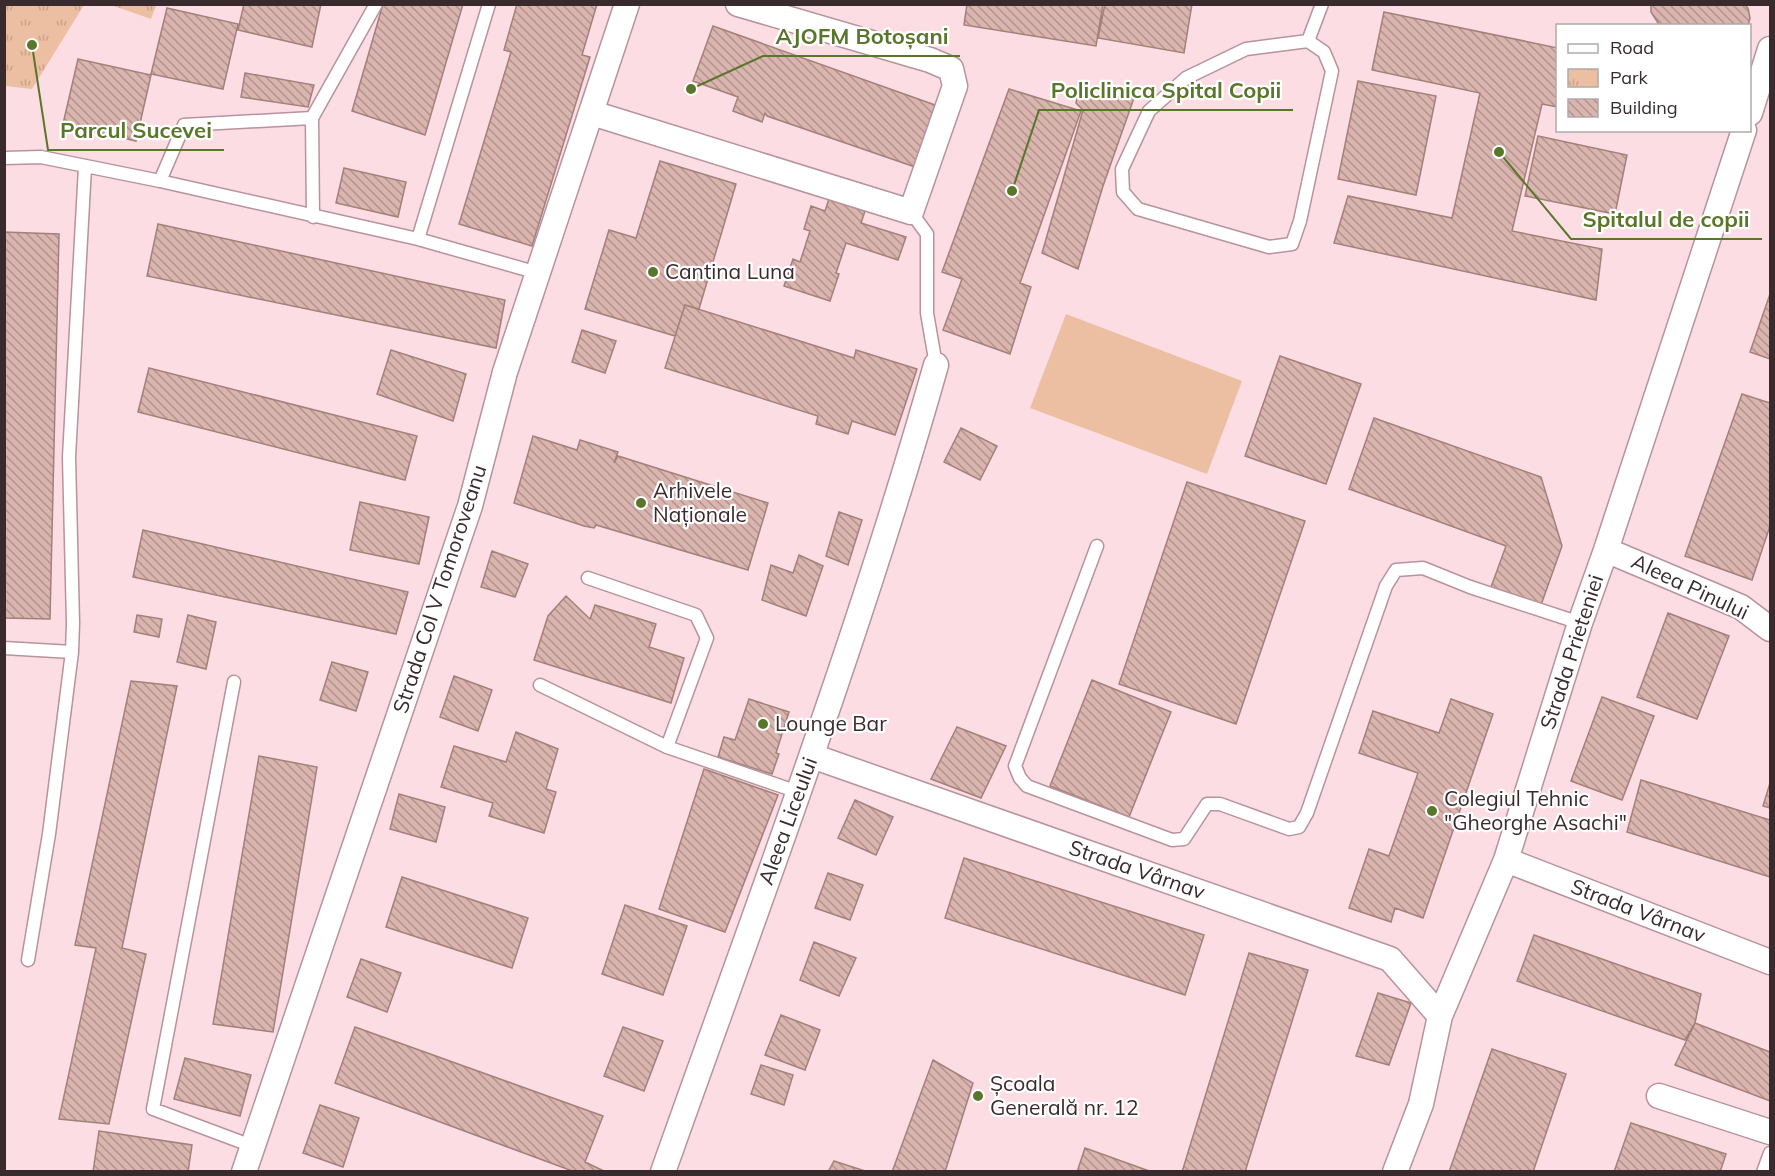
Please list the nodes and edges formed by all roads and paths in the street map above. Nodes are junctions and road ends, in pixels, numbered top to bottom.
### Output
1 (376, 4) edge
2 (489, 4) edge
3 (627, 4) edge
4 (738, 4) edge
5 (1322, 4) edge
6 (1308, 41) junction
7 (1770, 49) edge
8 (1751, 107) edge
9 (592, 113) junction
10 (312, 118) junction
11 (1743, 132) edge
12 (4, 158) edge
13 (85, 167) junction
14 (160, 181) junction
15 (911, 212) junction
16 (313, 216) junction
17 (418, 239) junction
18 (538, 273) junction
19 (936, 365) joint
20 (1097, 546) dead end
21 (1606, 550) junction
22 (588, 578) dead end
23 (1580, 623) junction
24 (1770, 629) edge
25 (4, 648) edge
26 (72, 652) junction
27 (234, 682) dead end
28 (540, 685) dead end
29 (667, 747) junction
30 (812, 756) junction
31 (798, 792) junction
32 (1506, 860) junction
33 (28, 960) dead end
34 (1770, 962) edge
35 (1440, 1016) junction
36 (1659, 1096) dead end
37 (1770, 1132) edge
38 (252, 1146) junction
39 (1770, 1153) edge
40 (244, 1172) edge
41 (663, 1172) edge
42 (1395, 1172) edge
43 (1763, 1172) edge

1 - 10 lane
2 - 17 lane
3 - 9 street, Strada Col V Tomoroveanu
4 - 15 street
5 - 6 lane
6 - 6 lane
7 - 8 street
9 - 15 street
9 - 18 street, Strada Col V Tomoroveanu
10 - 14 lane
10 - 16 lane
11 - 21 street, Strada Prieteniei
12 - 13 lane
13 - 14 lane
13 - 26 lane
14 - 16 lane
15 - 19 lane
16 - 17 lane
17 - 18 lane
18 - 38 street, Strada Col V Tomoroveanu
19 - 30 street, Aleea Liceului
20 - 23 lane
21 - 23 street, Strada Prieteniei
21 - 24 street, Aleea Pinului
22 - 29 lane
23 - 32 street, Strada Prieteniei
25 - 26 lane
26 - 33 lane
27 - 38 lane
28 - 29 lane
29 - 31 lane
30 - 31 street, Aleea Liceului
30 - 35 street, Strada Vârnav
31 - 41 street, Aleea Liceului
32 - 34 street, Strada Vârnav
32 - 35 street, Strada Prieteniei
35 - 42 street, Strada Prieteniei
36 - 37 street
38 - 40 street, Strada Col V Tomoroveanu
39 - 43 lane

